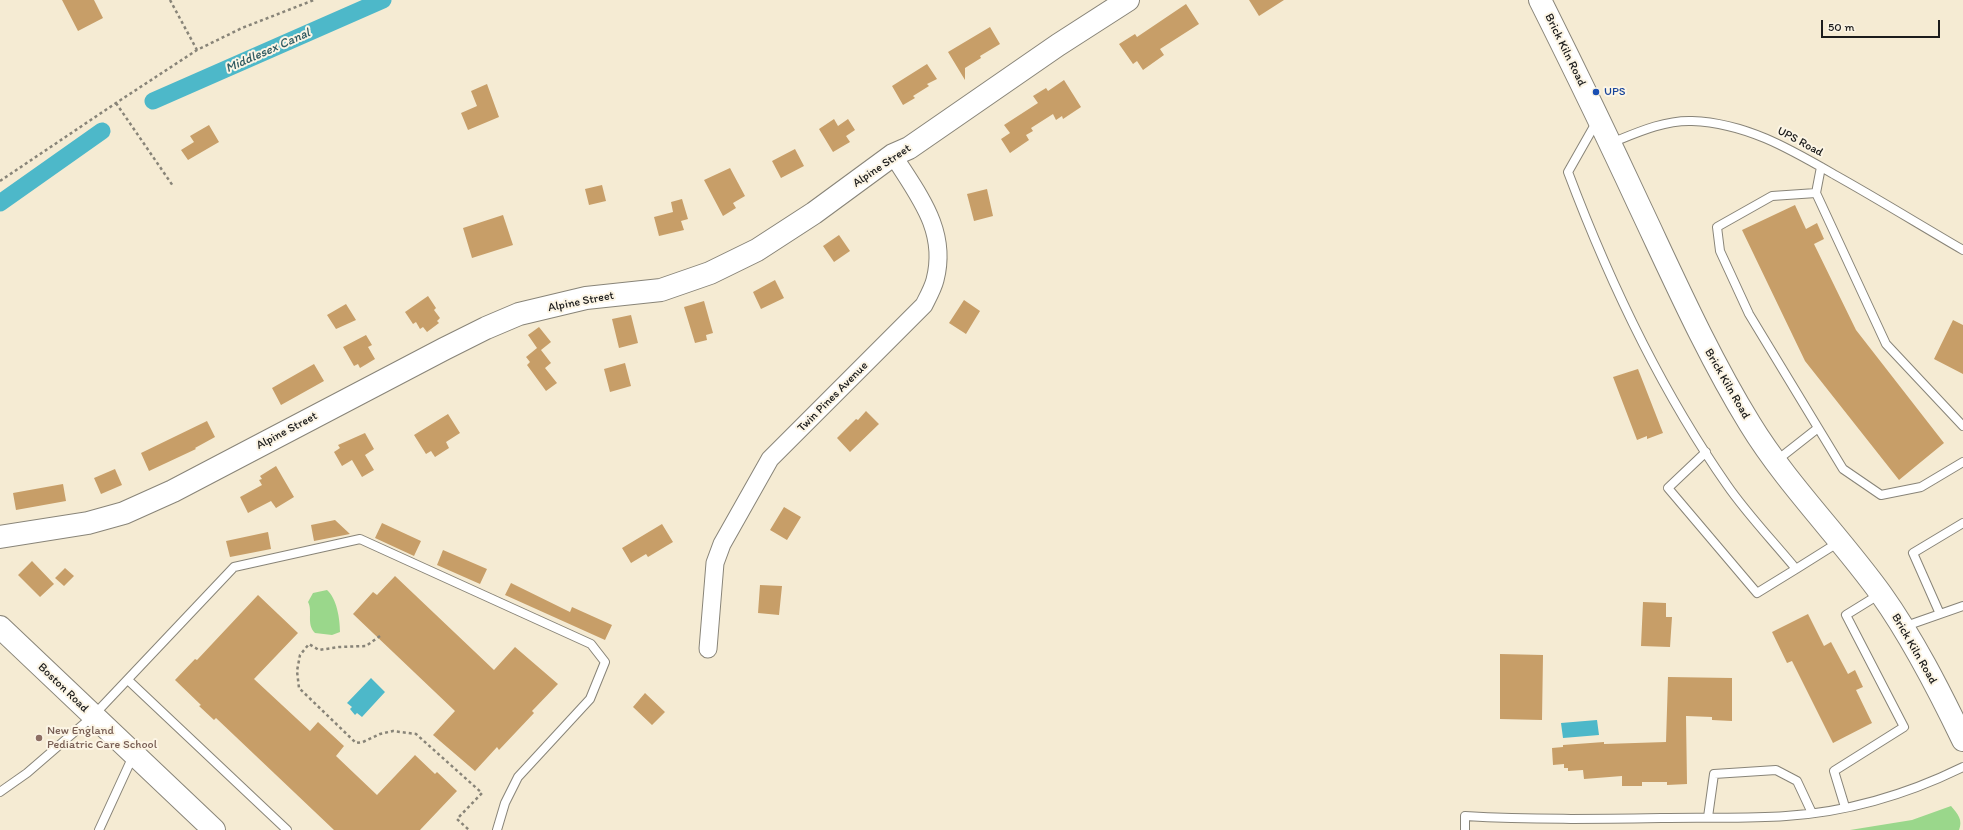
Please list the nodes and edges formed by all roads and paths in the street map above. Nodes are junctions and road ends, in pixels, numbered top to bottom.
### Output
1 (170, 0) edge
2 (314, 0) edge
3 (1128, 0) edge
4 (1540, 0) edge
5 (197, 50) junction
6 (116, 103) junction
7 (1598, 118) junction
8 (1610, 143) junction
9 (893, 155) junction
10 (1821, 167) junction
11 (0, 181) edge
12 (173, 186) dead end
13 (1816, 193) junction
14 (1963, 250) edge
15 (1963, 426) edge
16 (1818, 428) junction
17 (1706, 452) junction
18 (1776, 461) junction
19 (1963, 462) edge
20 (1963, 524) edge
21 (0, 537) edge
22 (1840, 542) junction
23 (1796, 569) junction
24 (1880, 593) junction
25 (1963, 606) edge
26 (1940, 614) junction
27 (0, 627) edge
28 (1903, 628) junction
29 (380, 636) dead end
30 (708, 650) dead end
31 (128, 680) junction
32 (93, 716) junction
33 (1963, 740) edge
34 (133, 755) junction
35 (1963, 767) edge
36 (0, 792) edge
37 (1845, 807) junction
38 (1812, 813) junction
39 (1708, 817) junction
40 (99, 830) edge
41 (214, 830) edge
42 (287, 830) edge
43 (469, 830) edge
44 (497, 830) edge
45 (1465, 830) edge

1 - 5 path
2 - 5 path
3 - 9 street, Alpine Street
4 - 7 street, Brick Kiln Road
5 - 6 path
6 - 11 path
6 - 12 path
7 - 8 street, Brick Kiln Road
7 - 17 lane
8 - 10 lane, UPS Road
8 - 18 street, Brick Kiln Road
9 - 21 street, Alpine Street
9 - 30 street, Twin Pines Avenue
10 - 13 lane
10 - 14 lane, UPS Road
13 - 15 lane
13 - 16 lane
16 - 18 lane
16 - 19 lane
17 - 23 lane
17 - 23 lane
18 - 22 street, Brick Kiln Road
20 - 26 lane
22 - 23 lane
22 - 24 street, Brick Kiln Road
24 - 28 street, Brick Kiln Road
24 - 37 lane
25 - 26 lane
26 - 28 lane
27 - 32 street, Boston Road
28 - 33 street, Brick Kiln Road
29 - 43 path
31 - 32 lane
31 - 42 lane
31 - 44 lane
32 - 34 street, Boston Road
32 - 36 lane
34 - 40 lane
34 - 41 street, Boston Road
35 - 37 lane
37 - 38 lane
38 - 39 lane
38 - 39 lane
39 - 45 lane

